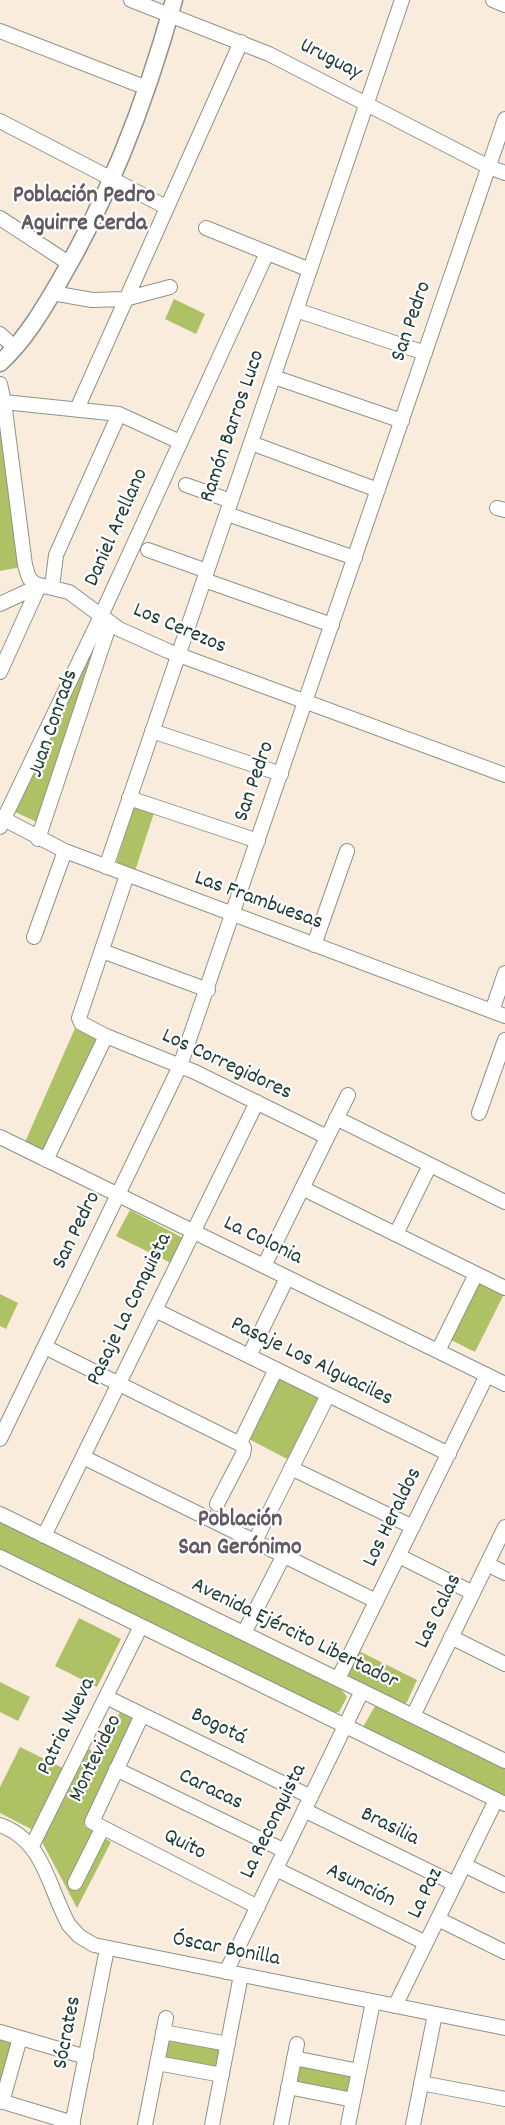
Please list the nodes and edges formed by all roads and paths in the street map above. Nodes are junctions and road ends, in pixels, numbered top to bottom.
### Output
1 (131, 0) edge
2 (402, 0) edge
3 (493, 0) edge
4 (505, 5) edge
5 (172, 8) edge
6 (0, 31) edge
7 (242, 42) junction
8 (147, 88) junction
9 (367, 103) junction
10 (505, 119) edge
11 (0, 121) edge
12 (489, 167) junction
13 (505, 173) edge
14 (113, 180) junction
15 (166, 207) junction
16 (0, 218) edge
17 (206, 228) dead end
18 (267, 253) junction
19 (69, 264) junction
20 (310, 270) junction
21 (170, 287) dead end
22 (52, 293) junction
23 (125, 299) junction
24 (296, 310) junction
25 (0, 334) edge
26 (15, 348) junction
27 (425, 353) junction
28 (0, 363) edge
29 (274, 377) junction
30 (0, 384) edge
31 (4, 402) junction
32 (77, 409) junction
33 (119, 414) junction
34 (402, 421) junction
35 (180, 442) junction
36 (251, 443) junction
37 (186, 486) dead end
38 (378, 490) junction
39 (229, 508) junction
40 (147, 550) dead end
41 (355, 558) junction
42 (206, 576) junction
43 (46, 587) junction
44 (0, 604) edge
45 (106, 620) junction
46 (332, 625) junction
47 (178, 655) junction
48 (0, 672) edge
49 (306, 701) junction
50 (153, 730) junction
51 (281, 774) junction
52 (505, 775) edge
53 (129, 798) junction
54 (2, 821) edge
55 (38, 838) junction
56 (258, 841) junction
57 (65, 851) junction
58 (347, 851) dead end
59 (106, 867) junction
60 (127, 875) junction
61 (233, 915) junction
62 (34, 937) dead end
63 (314, 945) junction
64 (102, 951) junction
65 (505, 973) edge
66 (208, 990) junction
67 (498, 1013) edge
68 (106, 1036) junction
69 (505, 1040) edge
70 (180, 1066) junction
71 (348, 1095) dead end
72 (257, 1102) junction
73 (479, 1113) dead end
74 (336, 1118) junction
75 (0, 1137) edge
76 (327, 1137) junction
77 (46, 1160) junction
78 (430, 1165) junction
79 (302, 1188) junction
80 (119, 1196) junction
81 (505, 1202) edge
82 (193, 1232) junction
83 (396, 1234) junction
84 (264, 1266) junction
85 (476, 1274) junction
86 (287, 1278) junction
87 (505, 1288) edge
88 (155, 1310) junction
89 (45, 1347) junction
90 (438, 1351) junction
91 (249, 1356) junction
92 (276, 1369) junction
93 (487, 1376) junction
94 (119, 1384) junction
95 (505, 1384) edge
96 (328, 1395) junction
97 (0, 1439) edge
98 (240, 1443) junction
99 (449, 1454) junction
100 (83, 1457) junction
101 (291, 1468) junction
102 (217, 1504) dead end
103 (0, 1514) edge
104 (413, 1527) junction
105 (505, 1527) edge
106 (44, 1536) junction
107 (255, 1541) junction
108 (284, 1555) junction
109 (399, 1556) junction
110 (0, 1557) edge
111 (487, 1564) junction
112 (505, 1573) edge
113 (473, 1593) junction
114 (376, 1600) junction
115 (141, 1626) junction
116 (244, 1634) junction
117 (451, 1637) junction
118 (505, 1664) edge
119 (338, 1679) junction
120 (362, 1691) junction
121 (106, 1697) junction
122 (142, 1715) junction
123 (413, 1716) junction
124 (345, 1726) junction
125 (505, 1761) edge
126 (116, 1769) junction
127 (311, 1797) junction
128 (501, 1802) edge
129 (304, 1810) junction
130 (0, 1825) edge
131 (97, 1826) junction
132 (32, 1846) junction
133 (285, 1851) junction
134 (464, 1865) junction
135 (276, 1869) junction
136 (75, 1883) dead end
137 (455, 1884) junction
138 (505, 1885) edge
139 (258, 1907) junction
140 (438, 1919) junction
141 (426, 1943) junction
142 (107, 1948) junction
143 (505, 1952) edge
144 (226, 1972) junction
145 (241, 1975) junction
146 (373, 2002) junction
147 (395, 2006) junction
148 (435, 2014) junction
149 (505, 2028) edge
150 (0, 2032) edge
151 (20, 2038) junction
152 (228, 2044) junction
153 (86, 2057) junction
154 (157, 2063) junction
155 (359, 2071) junction
156 (222, 2075) junction
157 (422, 2083) junction
158 (288, 2087) junction
159 (505, 2099) edge
160 (353, 2100) junction
161 (1, 2101) edge
162 (72, 2124) edge
163 (145, 2125) edge
164 (212, 2125) edge
165 (281, 2125) edge
166 (348, 2125) edge
167 (413, 2125) edge

1 - 5 street, Uruguay
2 - 9 street, Ramón Barros Luco
3 - 4 street
5 - 7 street, Uruguay
5 - 8 main road
6 - 8 street
7 - 9 street, Uruguay
7 - 15 street
8 - 14 main road
9 - 12 street, Uruguay
9 - 20 street, Ramón Barros Luco
10 - 12 street, San Pedro
11 - 14 street
12 - 13 street, Uruguay
12 - 27 street, San Pedro
14 - 15 street
14 - 19 main road
15 - 23 street
16 - 19 street
17 - 18 street
18 - 20 street
18 - 35 street, Daniel Arellano
19 - 22 main road
20 - 24 street, Ramón Barros Luco
21 - 23 street
22 - 23 street
22 - 26 main road
23 - 32 street
24 - 27 street
24 - 29 street, Ramón Barros Luco
25 - 26 street
26 - 28 main road
27 - 34 street, San Pedro
29 - 34 street
29 - 36 street, Ramón Barros Luco
30 - 31 street
31 - 32 street
31 - 43 street
32 - 33 street
33 - 35 street
33 - 43 street
34 - 38 street, San Pedro
35 - 45 street, Daniel Arellano
36 - 38 street
36 - 39 street, Ramón Barros Luco
37 - 39 street
38 - 41 street, San Pedro
39 - 41 street
39 - 42 street, Ramón Barros Luco
40 - 42 street
41 - 46 street, San Pedro
42 - 46 street
42 - 47 street, Ramón Barros Luco
43 - 44 street
43 - 45 street, Los Cerezos
43 - 48 street
45 - 47 street, Los Cerezos
45 - 54 street, Daniel Arellano
45 - 55 street, Juan Conrads
46 - 49 street, San Pedro
47 - 49 street, Los Cerezos
47 - 50 street, Ramón Barros Luco
49 - 51 street, San Pedro
49 - 52 street, Los Cerezos
50 - 51 street
50 - 53 street, Ramón Barros Luco
51 - 56 street, San Pedro
53 - 56 street
53 - 59 street, Ramón Barros Luco
54 - 55 street, Las Frambuesas
55 - 57 street, Las Frambuesas
56 - 61 street, San Pedro
57 - 59 street, Las Frambuesas
57 - 62 street
58 - 63 street
59 - 60 street, Las Frambuesas
60 - 61 street, Las Frambuesas
60 - 64 street
61 - 63 street, Las Frambuesas
61 - 66 street, San Pedro
63 - 67 street, Las Frambuesas
64 - 66 street
64 - 68 street, Los Corregidores
65 - 67 street
66 - 70 street, San Pedro
68 - 70 street, Los Corregidores
68 - 77 street
69 - 73 street
70 - 72 street, Los Corregidores
70 - 80 street, San Pedro
71 - 74 street
72 - 76 street, Los Corregidores
72 - 82 street, Pasaje La Conquista
74 - 76 street
74 - 78 street
75 - 77 street, La Colonia
76 - 79 street
77 - 80 street, La Colonia
78 - 81 street
78 - 83 street
79 - 83 street
79 - 84 street
80 - 82 street, La Colonia
80 - 89 street, San Pedro
82 - 84 street, La Colonia
82 - 88 street, Pasaje La Conquista
83 - 85 street
84 - 86 street, La Colonia
85 - 87 street
85 - 90 street
86 - 90 street, La Colonia
86 - 91 street
88 - 91 street, Pasaje Los Alguaciles
88 - 94 street, Pasaje La Conquista
89 - 94 street
89 - 97 street, San Pedro
90 - 93 street, La Colonia
91 - 92 street, Pasaje Los Alguaciles
92 - 96 street, Pasaje Los Alguaciles
92 - 98 street
93 - 95 street, La Colonia
93 - 99 street, Los Heraldos
94 - 98 street
94 - 100 street, Pasaje La Conquista
96 - 99 street, Pasaje Los Alguaciles
96 - 101 street
98 - 102 street
99 - 104 street, Los Heraldos
100 - 106 street, Pasaje La Conquista
100 - 107 street
101 - 104 street
101 - 107 street
103 - 106 street, Avenida Ejército Libertador
104 - 109 street, Los Heraldos
105 - 111 street, Las Calas
106 - 116 street, Avenida Ejército Libertador
107 - 108 street
108 - 114 street
108 - 116 street
109 - 113 street
109 - 114 street, Los Heraldos
110 - 115 street
111 - 112 street
111 - 113 street, Las Calas
113 - 117 street, Las Calas
114 - 119 street, Los Heraldos
115 - 121 street, Patria Nueva
115 - 124 street
116 - 119 street, Avenida Ejército Libertador
117 - 118 street
117 - 123 street, Las Calas
119 - 120 street, Avenida Ejército Libertador
120 - 123 street, Avenida Ejército Libertador
120 - 124 street, La Reconquista
121 - 122 street, Bogotá
121 - 132 street, Patria Nueva
122 - 126 street, Montevideo
122 - 127 street, Bogotá
123 - 125 street, Avenida Ejército Libertador
124 - 127 street, La Reconquista
124 - 128 street
126 - 131 street, Montevideo
126 - 133 street, Caracas
127 - 129 street, La Reconquista
128 - 134 street, La Paz
129 - 133 street, La Reconquista
129 - 137 street, Brasilia
130 - 132 street, Óscar Bonilla
131 - 136 street, Montevideo
131 - 139 street, Quito
132 - 142 street, Óscar Bonilla
133 - 135 street, La Reconquista
134 - 137 street, La Paz
134 - 138 street
135 - 139 street, La Reconquista
135 - 141 street, Asunción
137 - 140 street, La Paz
139 - 144 street, La Reconquista
140 - 141 street, La Paz
140 - 143 street
141 - 147 street, La Paz
142 - 144 street, Óscar Bonilla
142 - 153 street, Sócrates
144 - 145 street, Óscar Bonilla
145 - 146 street, Óscar Bonilla
145 - 152 street
146 - 147 street, Óscar Bonilla
146 - 155 street
147 - 148 street, Óscar Bonilla
148 - 149 street, Óscar Bonilla
148 - 157 street
150 - 151 street
151 - 153 street
151 - 161 street
152 - 154 street
152 - 156 street
153 - 162 street, Sócrates
154 - 156 street
154 - 163 street
155 - 158 street
155 - 160 street
156 - 164 street
157 - 159 street
157 - 167 street
158 - 160 street
158 - 165 street
160 - 166 street
161 - 162 street

